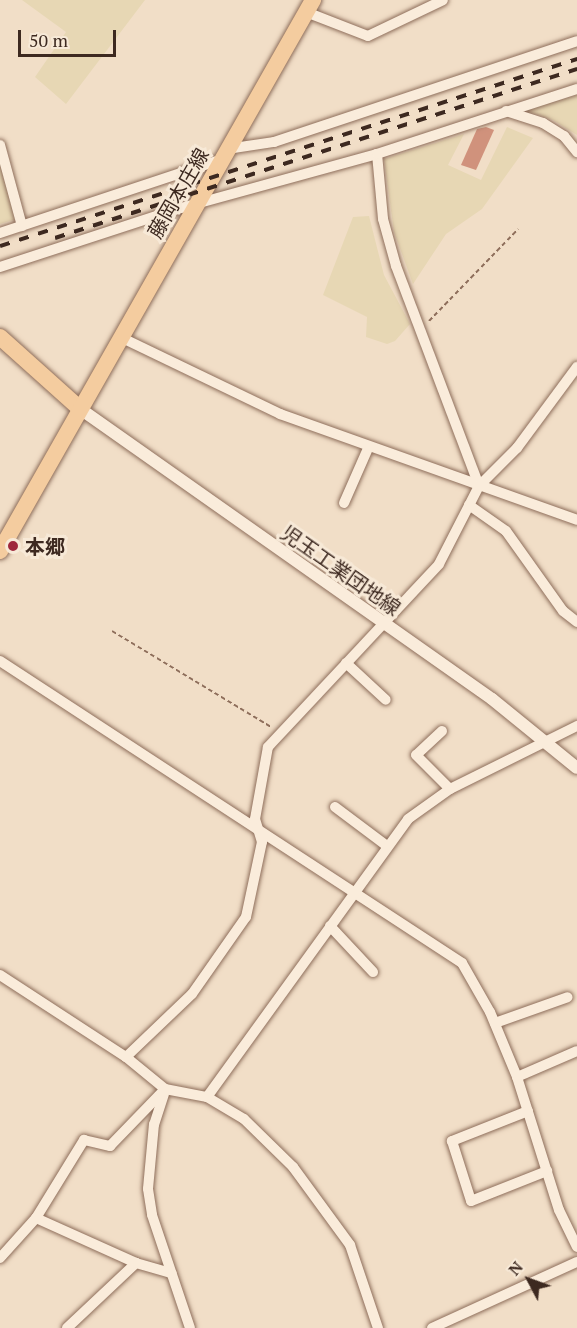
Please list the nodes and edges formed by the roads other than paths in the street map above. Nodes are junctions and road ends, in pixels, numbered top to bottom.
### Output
1 (443, 0) edge
2 (309, 6) edge
3 (577, 41) edge
4 (577, 89) edge
5 (506, 111) junction
6 (0, 145) edge
7 (577, 152) edge
8 (225, 154) junction
9 (377, 154) junction
10 (196, 204) junction
11 (22, 226) junction
12 (0, 233) edge
13 (0, 267) edge
14 (0, 337) edge
15 (120, 337) junction
16 (577, 367) edge
17 (79, 408) junction
18 (369, 446) junction
19 (479, 486) junction
20 (344, 503) dead end
21 (469, 505) junction
22 (577, 520) edge
23 (0, 550) edge
24 (577, 622) edge
25 (383, 624) junction
26 (0, 661) edge
27 (346, 663) junction
28 (386, 700) dead end
29 (577, 726) edge
30 (442, 731) dead end
31 (545, 741) junction
32 (577, 768) edge
33 (450, 789) junction
34 (335, 807) dead end
35 (258, 831) junction
36 (387, 846) junction
37 (353, 893) junction
38 (330, 926) junction
39 (373, 972) dead end
40 (0, 975) edge
41 (568, 997) dead end
42 (495, 1023) junction
43 (577, 1051) edge
44 (126, 1057) junction
45 (517, 1077) junction
46 (165, 1089) junction
47 (207, 1097) junction
48 (528, 1111) junction
49 (547, 1171) junction
50 (36, 1218) junction
51 (577, 1247) edge
52 (0, 1258) edge
53 (577, 1262) edge
54 (136, 1263) junction
55 (172, 1273) junction
56 (67, 1328) edge
57 (190, 1328) edge
58 (378, 1328) edge
59 (432, 1328) edge

1 - 2 street
2 - 8 main road, 藤岡本庄線
3 - 8 street
4 - 5 street
5 - 7 street
5 - 9 street
6 - 11 street
8 - 10 main road, 藤岡本庄線
8 - 11 street
9 - 10 street
9 - 19 street
10 - 13 street
10 - 15 main road, 藤岡本庄線
11 - 12 street
14 - 17 main road
15 - 17 main road, 藤岡本庄線
15 - 18 street
16 - 19 street
17 - 23 main road, 藤岡本庄線
17 - 25 street, 児玉工業団地線
18 - 19 street
18 - 20 street
19 - 21 street
19 - 22 street
21 - 24 street
21 - 25 street
25 - 27 street
25 - 31 street, 児玉工業団地線
26 - 35 street
27 - 28 street
27 - 35 street
29 - 31 street
30 - 33 street
31 - 32 street, 児玉工業団地線
31 - 33 street
33 - 36 street
34 - 36 street
35 - 37 street
35 - 44 street
36 - 37 street
37 - 38 street
37 - 42 street
38 - 39 street
38 - 47 street
40 - 44 street
41 - 42 street
42 - 45 street
43 - 45 street
44 - 46 street
45 - 48 street
46 - 47 street
46 - 50 street
46 - 55 street
47 - 58 street
48 - 49 street
48 - 49 street
49 - 51 street
50 - 52 street
50 - 54 street
53 - 59 street
54 - 55 street
54 - 56 street
55 - 57 street

